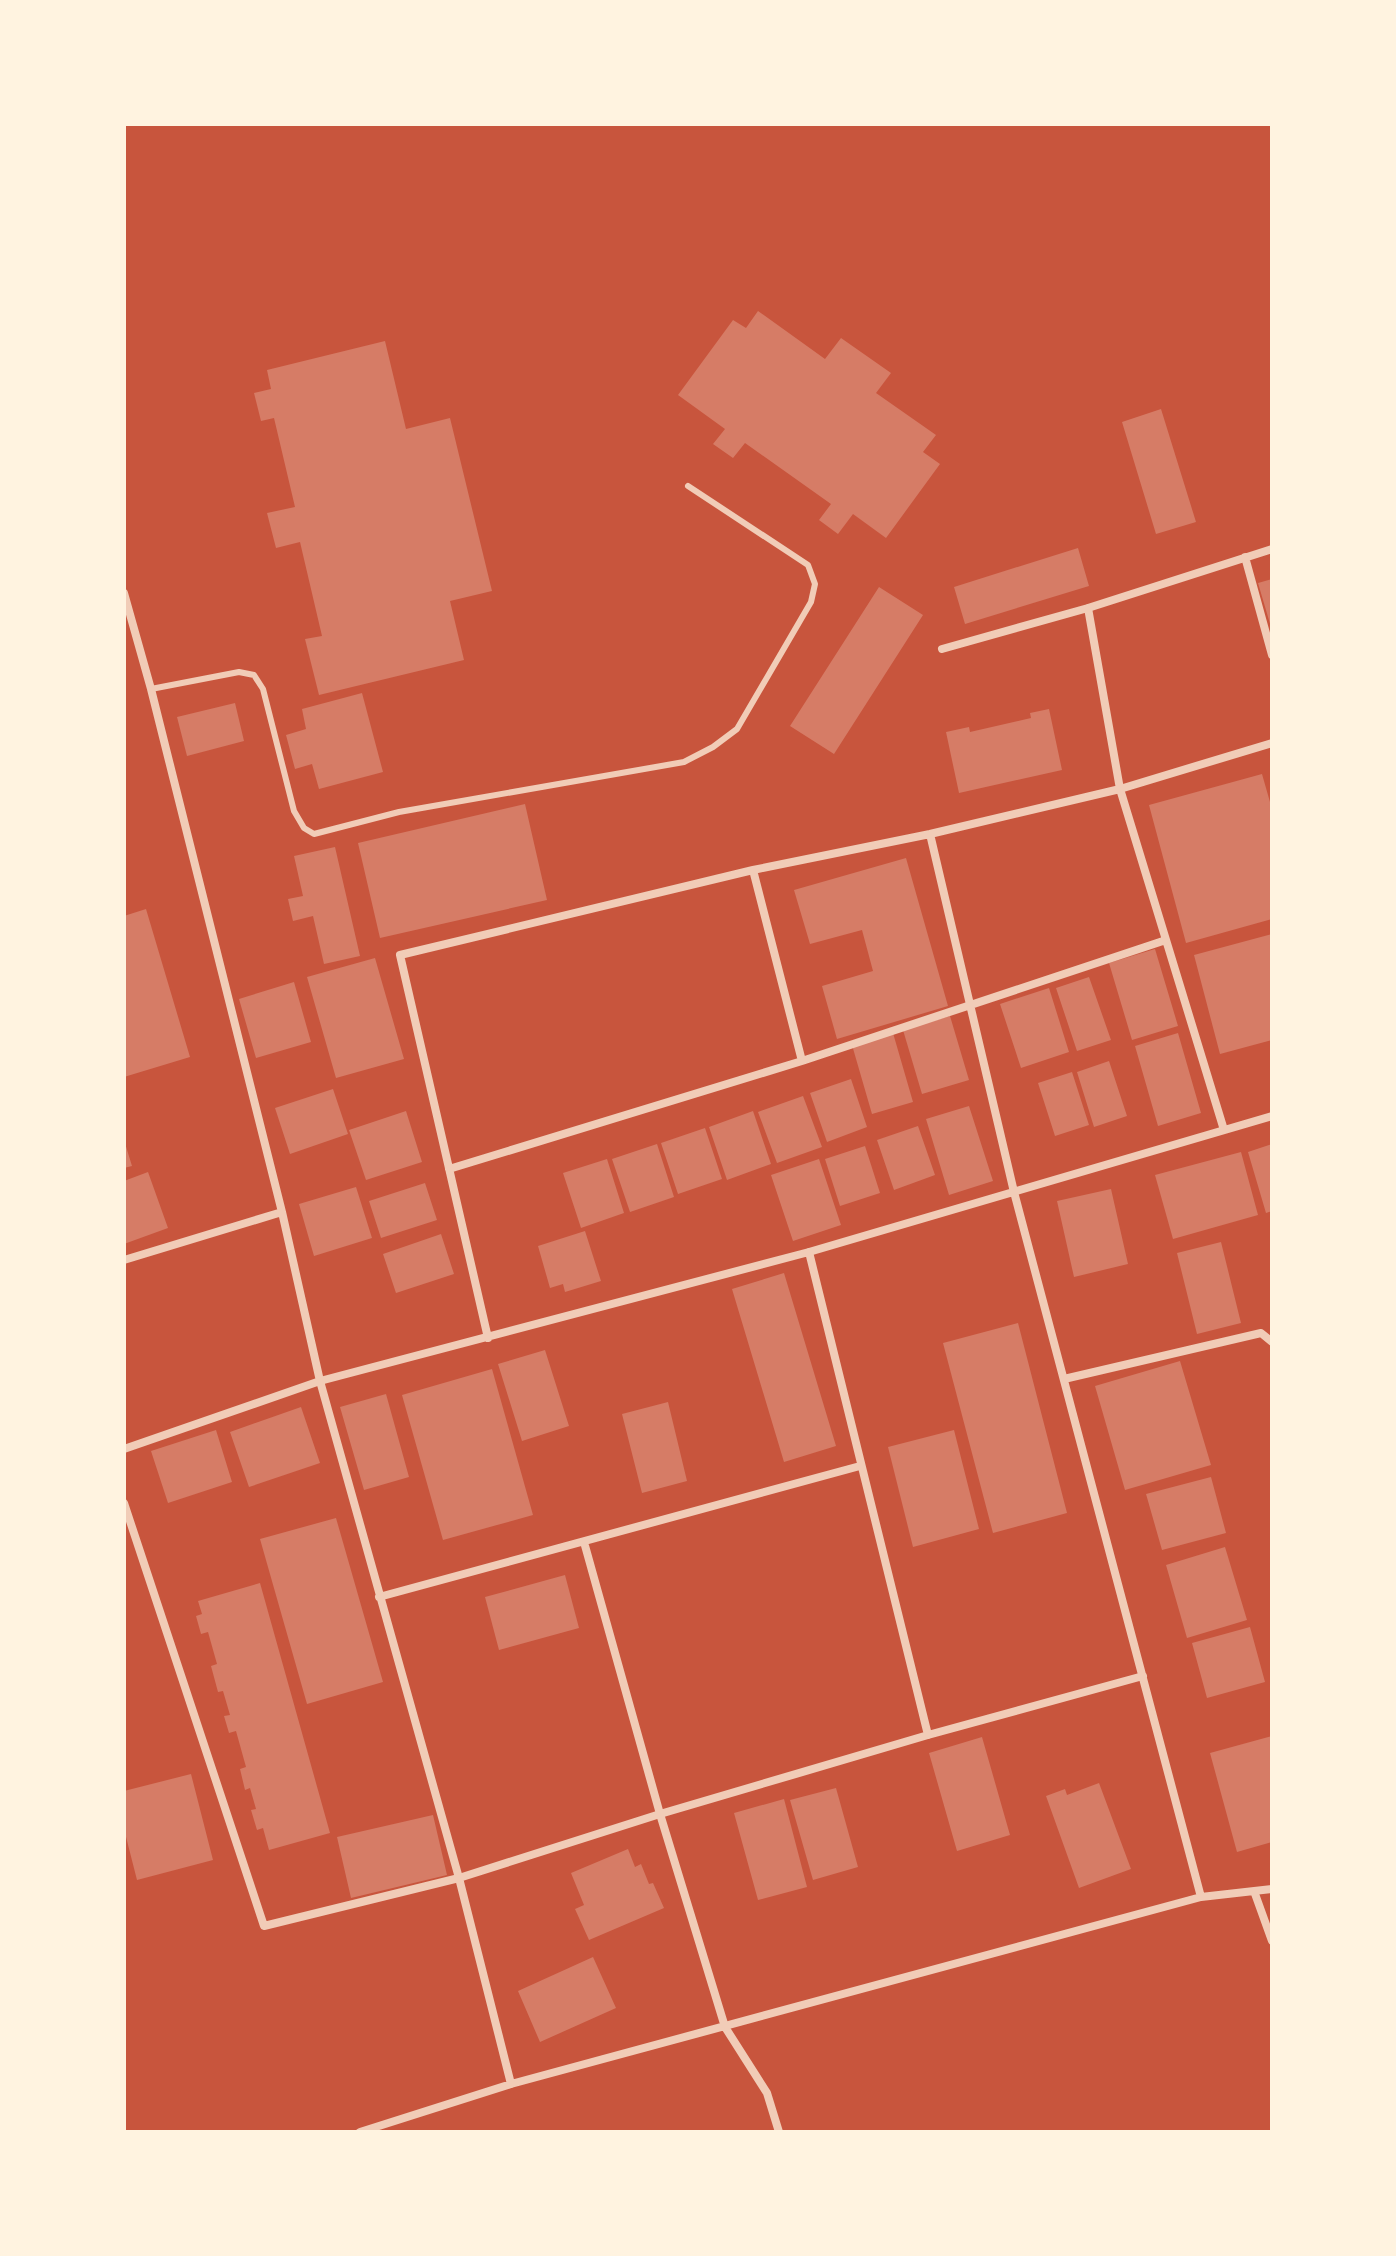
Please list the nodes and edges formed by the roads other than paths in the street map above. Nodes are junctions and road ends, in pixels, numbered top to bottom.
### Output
1 (688, 486) dead end
2 (1272, 549) edge
3 (1245, 557) junction
4 (124, 593) edge
5 (1088, 608) junction
6 (942, 649) dead end
7 (1272, 655) edge
8 (151, 689) junction
9 (1272, 743) edge
10 (1120, 789) junction
11 (930, 834) junction
12 (753, 870) junction
13 (1166, 940) junction
14 (970, 1005) junction
15 (802, 1061) junction
16 (1272, 1116) edge
17 (1224, 1130) junction
18 (449, 1169) junction
19 (1014, 1192) junction
20 (282, 1212) junction
21 (809, 1252) junction
22 (124, 1260) edge
23 (1272, 1330) edge
24 (1261, 1333) junction
25 (488, 1338) junction
26 (1272, 1342) edge
27 (1064, 1379) junction
28 (320, 1381) junction
29 (124, 1449) edge
30 (860, 1466) junction
31 (124, 1503) edge
32 (584, 1542) junction
33 (379, 1597) junction
34 (1143, 1676) junction
35 (928, 1735) junction
36 (660, 1814) junction
37 (459, 1878) junction
38 (1272, 1889) edge
39 (1254, 1891) junction
40 (1201, 1897) junction
41 (1272, 1941) edge
42 (725, 2027) junction
43 (511, 2084) junction
44 (360, 2132) edge
45 (779, 2132) edge

1 - 8 lane
2 - 3 street
3 - 5 street
3 - 7 street
4 - 8 street
5 - 6 street
5 - 10 street
8 - 20 street
9 - 10 street
10 - 11 street
10 - 13 street
11 - 12 street
11 - 14 street
12 - 15 street
12 - 18 street
13 - 14 street
13 - 17 street
14 - 15 street
14 - 19 street
15 - 18 street
16 - 17 street
17 - 19 street
18 - 25 street
19 - 21 street
19 - 27 street
20 - 22 street
20 - 28 street
21 - 25 street
21 - 30 street
23 - 24 street
24 - 26 street
24 - 27 street
25 - 28 street
27 - 34 street
28 - 29 street
28 - 33 street
30 - 32 street
30 - 35 street
31 - 37 street
32 - 33 street
32 - 36 street
33 - 37 street
34 - 35 street
34 - 40 street
35 - 36 street
36 - 37 street
36 - 42 street
37 - 43 street
38 - 39 street
39 - 40 street
39 - 41 street
40 - 42 street
42 - 43 street
42 - 45 street
43 - 44 street

